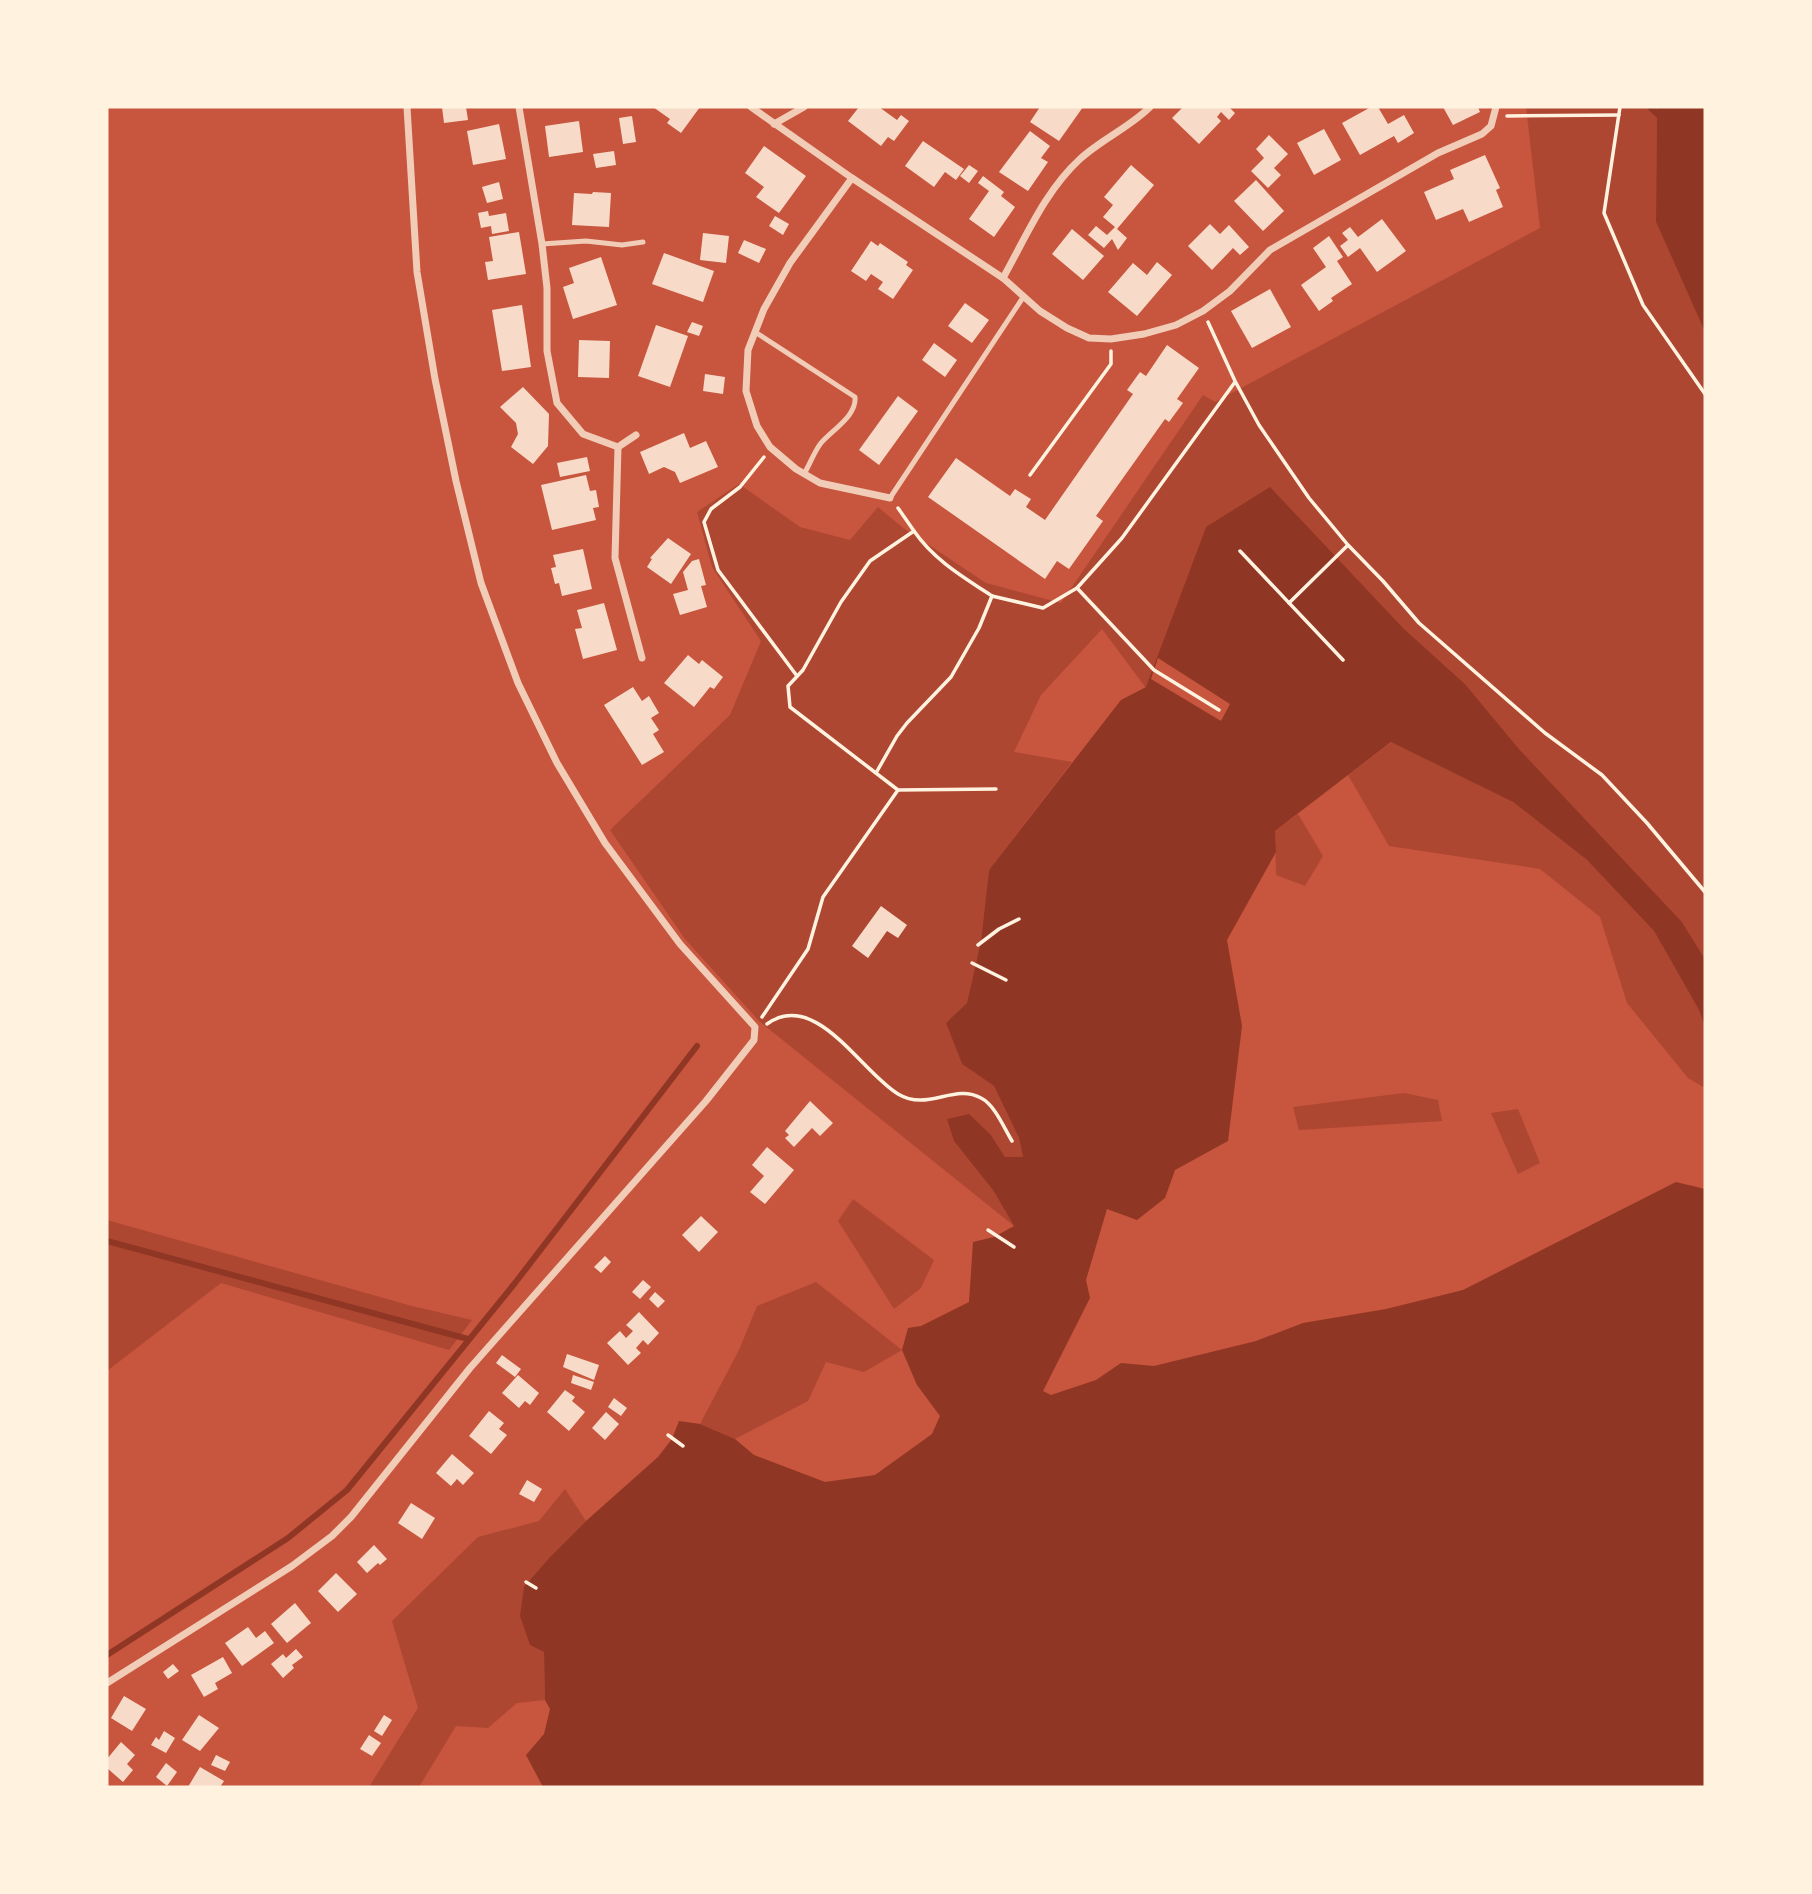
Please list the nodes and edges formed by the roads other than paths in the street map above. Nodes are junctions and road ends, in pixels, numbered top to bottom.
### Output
1 (407, 107) edge
2 (519, 107) edge
3 (751, 107) edge
4 (804, 107) edge
5 (1150, 107) edge
6 (1496, 107) edge
7 (774, 124) junction
8 (852, 178) junction
9 (643, 242) dead end
10 (542, 244) junction
11 (1003, 278) junction
12 (1024, 296) junction
13 (755, 332) junction
14 (636, 435) dead end
15 (618, 447) junction
16 (804, 474) junction
17 (890, 498) joint
18 (642, 658) dead end
19 (107, 1683) edge

1 - 19 street
2 - 10 street
3 - 7 street
4 - 7 street
5 - 11 street
6 - 12 street
7 - 8 street
8 - 11 street
8 - 13 street
9 - 10 lane
10 - 15 street
11 - 12 street
12 - 17 lane
13 - 16 street
13 - 16 lane
14 - 15 street
15 - 18 street
16 - 17 street

